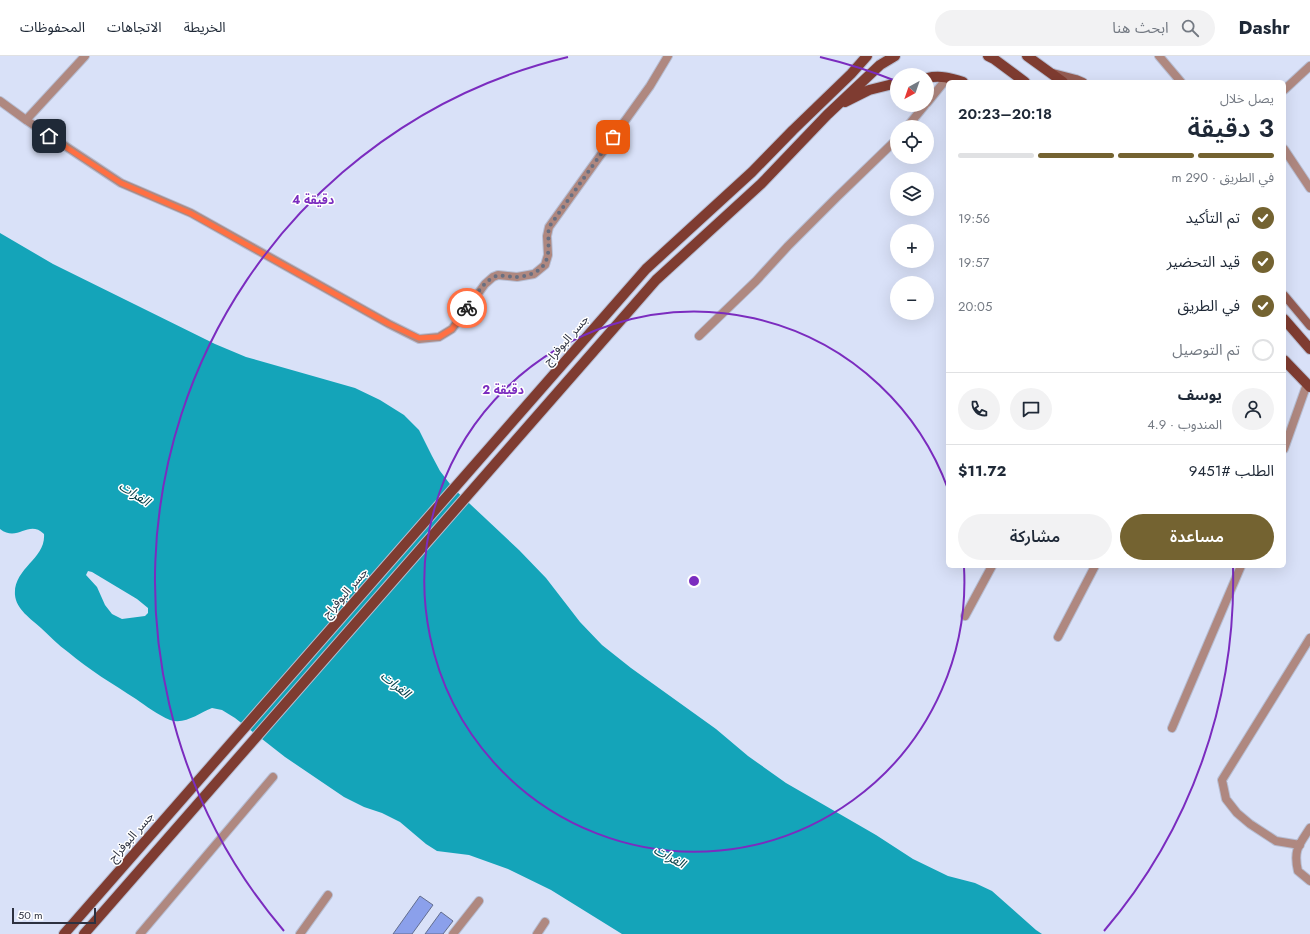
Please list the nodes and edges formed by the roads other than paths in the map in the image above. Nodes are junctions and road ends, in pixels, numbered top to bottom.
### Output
1 (85, 56) edge
2 (668, 56) edge
3 (867, 56) edge
4 (895, 56) edge
5 (988, 56) edge
6 (1027, 56) edge
7 (1159, 56) edge
8 (1310, 66) edge
9 (1049, 72) junction
10 (934, 76) edge
11 (948, 77) junction
12 (957, 80) edge
13 (1022, 80) edge
14 (1060, 80) edge
15 (1078, 80) edge
16 (1179, 80) edge
17 (890, 85) edge
18 (1286, 88) edge
19 (934, 94) edge
20 (0, 101) edge
21 (836, 107) junction
22 (919, 112) edge
23 (26, 120) junction
24 (913, 120) edge
25 (890, 146) edge
26 (1286, 152) edge
27 (1310, 188) edge
28 (1286, 297) edge
29 (1286, 320) edge
30 (1310, 326) edge
31 (699, 336) dead end
32 (1310, 349) edge
33 (1286, 362) edge
34 (1308, 385) edge
35 (1286, 444) edge
36 (991, 568) edge
37 (1094, 568) edge
38 (1240, 568) edge
39 (965, 616) dead end
40 (1058, 637) dead end
41 (1310, 638) edge
42 (1172, 728) dead end
43 (273, 777) dead end
44 (1310, 828) edge
45 (1300, 844) junction
46 (1310, 881) edge
47 (328, 895) dead end
48 (479, 901) dead end
49 (545, 922) dead end
50 (64, 934) edge
51 (84, 934) edge
52 (140, 934) edge
53 (300, 934) edge
54 (453, 934) edge
55 (537, 934) edge

1 - 23 street
2 - 23 street
3 - 50 main road, جسر البوفراج
4 - 21 main road
5 - 13 main road
6 - 9 main road
7 - 16 street
8 - 18 street
9 - 14 main road
9 - 15 street
10 - 11 main road
11 - 12 main road
11 - 19 street
17 - 21 main road
20 - 23 street
21 - 51 main road
22 - 24 street
25 - 31 street
26 - 27 street
28 - 30 street
29 - 32 main road
33 - 34 main road
34 - 35 street
36 - 39 street
37 - 40 street
38 - 42 street
41 - 45 street
43 - 52 street
44 - 45 street
45 - 46 street
47 - 53 street
48 - 54 street
49 - 55 street

